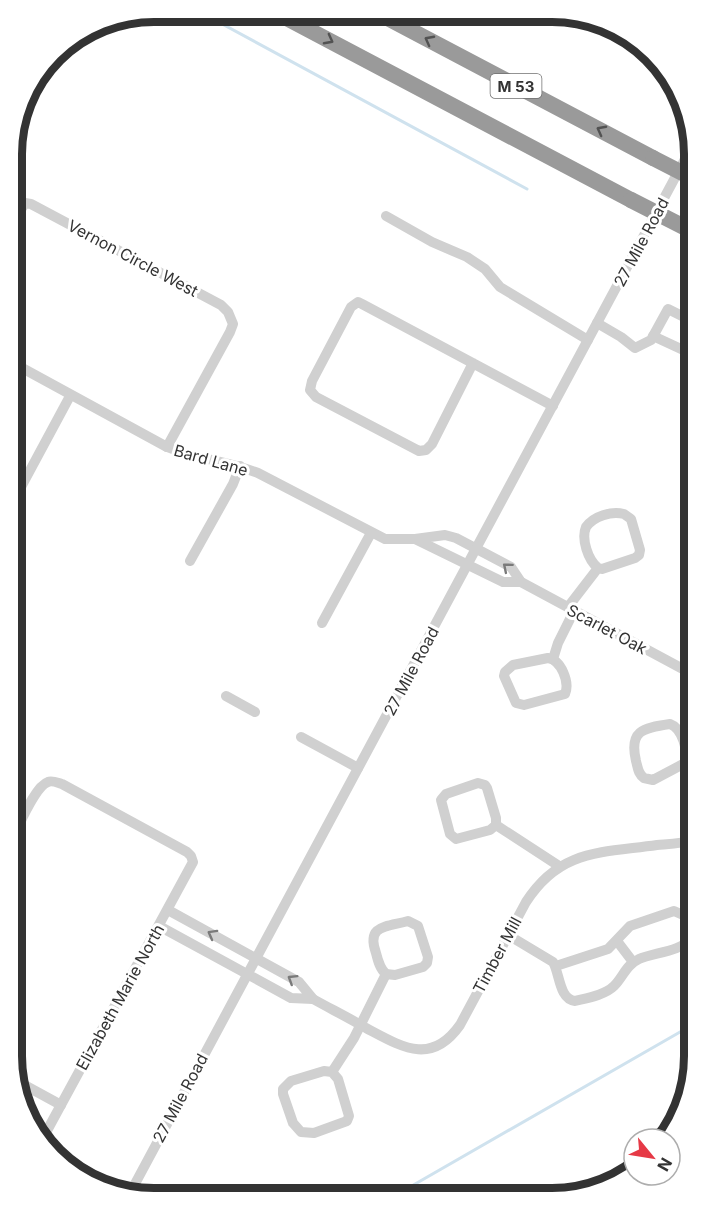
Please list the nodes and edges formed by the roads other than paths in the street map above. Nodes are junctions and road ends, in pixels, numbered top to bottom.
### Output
1 (294, 22) edge
2 (395, 22) edge
3 (684, 161) edge
4 (684, 174) edge
5 (22, 208) edge
6 (386, 216) dead end
7 (684, 226) edge
8 (684, 317) edge
9 (597, 323) junction
10 (653, 336) junction
11 (588, 340) junction
12 (684, 350) edge
13 (473, 363) junction
14 (22, 368) edge
15 (70, 396) junction
16 (553, 406) junction
17 (167, 447) junction
18 (240, 466) junction
19 (22, 485) edge
20 (371, 533) junction
21 (415, 539) junction
22 (477, 548) junction
23 (190, 561) dead end
24 (468, 566) junction
25 (598, 568) junction
26 (521, 582) junction
27 (571, 609) junction
28 (322, 623) dead end
29 (553, 659) junction
30 (683, 669) edge
31 (226, 696) dead end
32 (255, 712) dead end
33 (301, 737) dead end
34 (683, 744) edge
35 (358, 768) junction
36 (683, 768) edge
37 (22, 820) edge
38 (496, 825) junction
39 (683, 841) edge
40 (559, 866) junction
41 (168, 910) junction
42 (683, 916) edge
43 (159, 926) junction
44 (508, 935) junction
45 (617, 941) junction
46 (683, 944) edge
47 (256, 958) junction
48 (633, 962) junction
49 (556, 966) junction
50 (247, 974) junction
51 (386, 974) junction
52 (313, 999) junction
53 (360, 1024) junction
54 (332, 1072) junction
55 (26, 1086) edge
56 (61, 1105) junction
57 (46, 1132) edge
58 (134, 1186) edge

1 -> 7 highway, M 53, bridge
4 -> 2 highway, M 53, bridge
3 - 9 street, 27 Mile Road
5 - 17 street, Vernon Circle West
6 - 11 street
8 - 10 street
9 - 10 street
9 - 11 street, 27 Mile Road
10 - 12 street
11 - 16 street, 27 Mile Road
13 - 13 street
13 - 16 street
14 - 15 street, Bard Lane
15 - 17 street, Bard Lane
15 - 19 street
16 - 22 street, 27 Mile Road
17 - 18 street, Bard Lane
18 - 20 street, Bard Lane
18 - 23 street
20 - 21 street, Bard Lane
20 - 28 street
21 - 22 street, Bard Lane
21 - 24 street, Bard Lane
22 - 24 street, 27 Mile Road
26 -> 22 street, Scarlet Oak
24 - 26 street, Scarlet Oak
24 - 35 street, 27 Mile Road
25 - 25 street
25 - 27 street
26 - 27 street, Scarlet Oak
27 - 29 street
27 - 30 street, Scarlet Oak
29 - 29 street
31 - 32 street
33 - 35 street
34 - 36 street
35 - 47 street, 27 Mile Road
37 - 41 street, Elizabeth Marie North
38 - 38 street
38 - 40 street
39 - 40 street, Timber Mill
40 - 44 street, Timber Mill
41 - 43 street, Elizabeth Marie North
47 -> 41 street, Timber Mill
42 - 45 street
43 - 50 street, Timber Mill
43 - 56 street, Elizabeth Marie North
44 - 49 street
44 - 53 street, Timber Mill
45 - 48 street
45 - 49 street
46 - 48 street
47 - 50 street, 27 Mile Road
52 -> 47 street, Timber Mill
48 - 49 street
50 - 52 street, Timber Mill
50 - 58 street, 27 Mile Road
51 - 51 street
51 - 53 street
52 - 53 street, Timber Mill
53 - 54 street
54 - 54 street
55 - 56 street
56 - 57 street, Elizabeth Marie North

